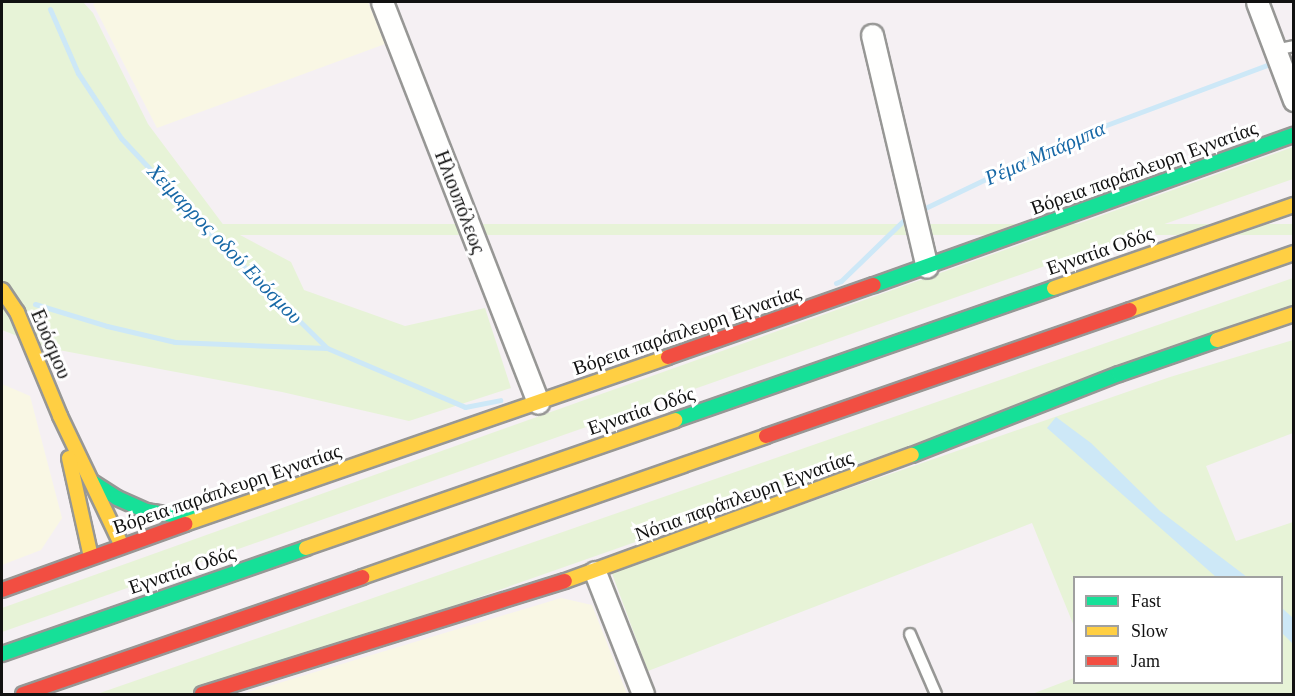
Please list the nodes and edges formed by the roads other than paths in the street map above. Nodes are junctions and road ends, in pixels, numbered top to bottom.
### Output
1 (382, 2) edge
2 (1257, 2) edge
3 (872, 35) dead end
4 (1284, 48) edge
5 (1293, 100) edge
6 (1293, 135) edge
7 (1293, 205) edge
8 (1293, 253) edge
9 (927, 267) junction
10 (2, 290) edge
11 (1293, 314) edge
12 (538, 403) junction
13 (60, 416) junction
14 (94, 483) junction
15 (200, 519) junction
16 (122, 546) junction
17 (91, 557) junction
18 (595, 572) junction
19 (2, 590) edge
20 (910, 634) dead end
21 (2, 654) edge
22 (23, 694) edge
23 (202, 694) edge
24 (643, 694) edge
25 (936, 694) edge

1 - 12 street, Ηλιουπόλεως
2 - 4 street
3 - 9 street
4 - 5 street
6 - 9 main road, Βόρεια παράπλευρη Εγνατίας
7 - 21 main road, Εγνατία Οδός
8 - 22 main road
9 - 12 main road, Βόρεια παράπλευρη Εγνατίας
10 - 13 main road, Ευόσμου
11 - 18 main road, Νότια παράπλευρη Εγνατίας
12 - 15 main road, Βόρεια παράπλευρη Εγνατίας
13 - 14 main road
13 - 17 main road
14 - 15 main road
14 - 16 main road
15 - 16 main road, Βόρεια παράπλευρη Εγνατίας
16 - 17 main road, Βόρεια παράπλευρη Εγνατίας
17 - 19 main road, Βόρεια παράπλευρη Εγνατίας
18 - 23 main road, Νότια παράπλευρη Εγνατίας
18 - 24 street
20 - 25 lane

